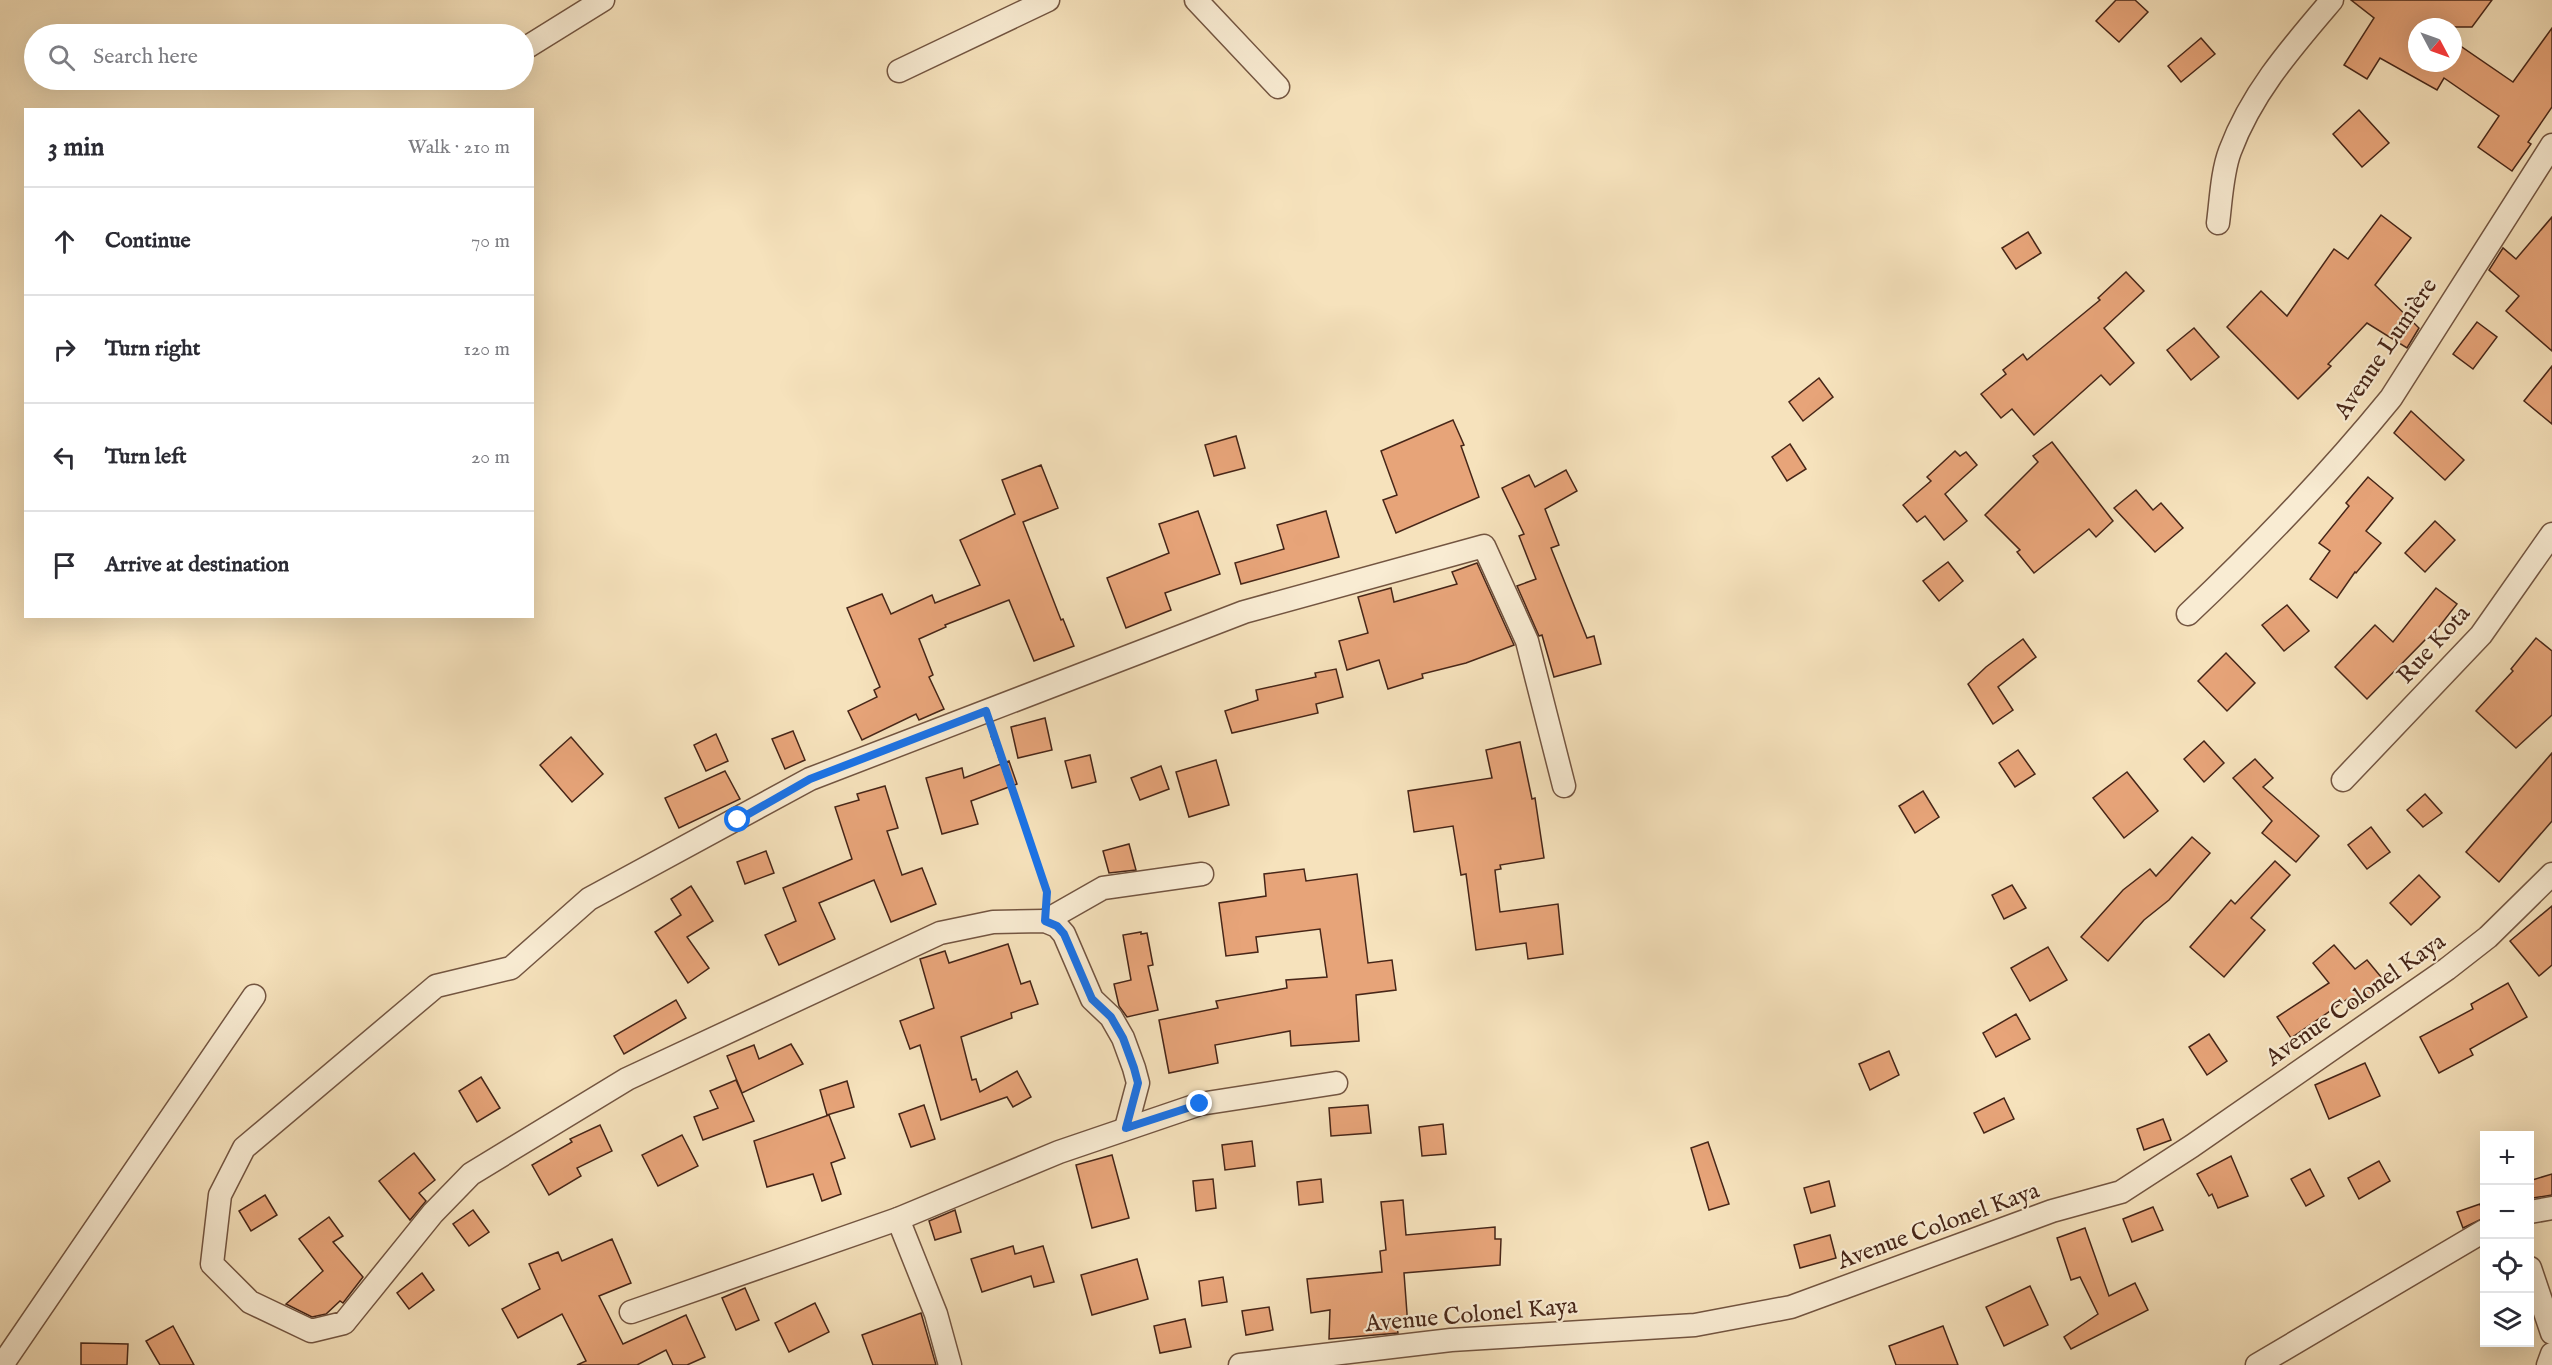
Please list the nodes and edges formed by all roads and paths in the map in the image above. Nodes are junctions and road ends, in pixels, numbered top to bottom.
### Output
1 (603, 0) edge
2 (1048, 0) edge
3 (1196, 0) edge
4 (2332, 0) edge
5 (534, 43) edge
6 (899, 71) dead end
7 (1278, 87) dead end
8 (2552, 145) edge
9 (2218, 223) dead end
10 (2552, 534) edge
11 (2188, 614) dead end
12 (986, 711) junction
13 (2343, 780) dead end
14 (1564, 786) dead end
15 (1202, 874) dead end
16 (2552, 874) edge
17 (1045, 921) junction
18 (254, 996) dead end
19 (1336, 1083) dead end
20 (1126, 1128) junction
21 (2552, 1208) edge
22 (2534, 1211) edge
23 (898, 1219) junction
24 (2480, 1234) edge
25 (2534, 1282) edge
26 (631, 1312) dead end
27 (2552, 1333) edge
28 (2552, 1354) edge
29 (2, 1365) edge
30 (950, 1365) edge
31 (1240, 1365) edge
32 (2258, 1365) edge
33 (2548, 1365) edge

1 - 5 street
2 - 6 street
3 - 7 street
4 - 9 street
8 - 11 street, Avenue Lumière
10 - 13 street, Rue Kota
12 - 14 street
12 - 17 path
12 - 17 street
15 - 17 street
16 - 31 street, Avenue Colonel Kaya
17 - 20 street
18 - 29 street
19 - 20 street
20 - 23 street
21 - 22 street
23 - 26 street
23 - 30 street
24 - 32 street
25 - 27 street
28 - 33 street

